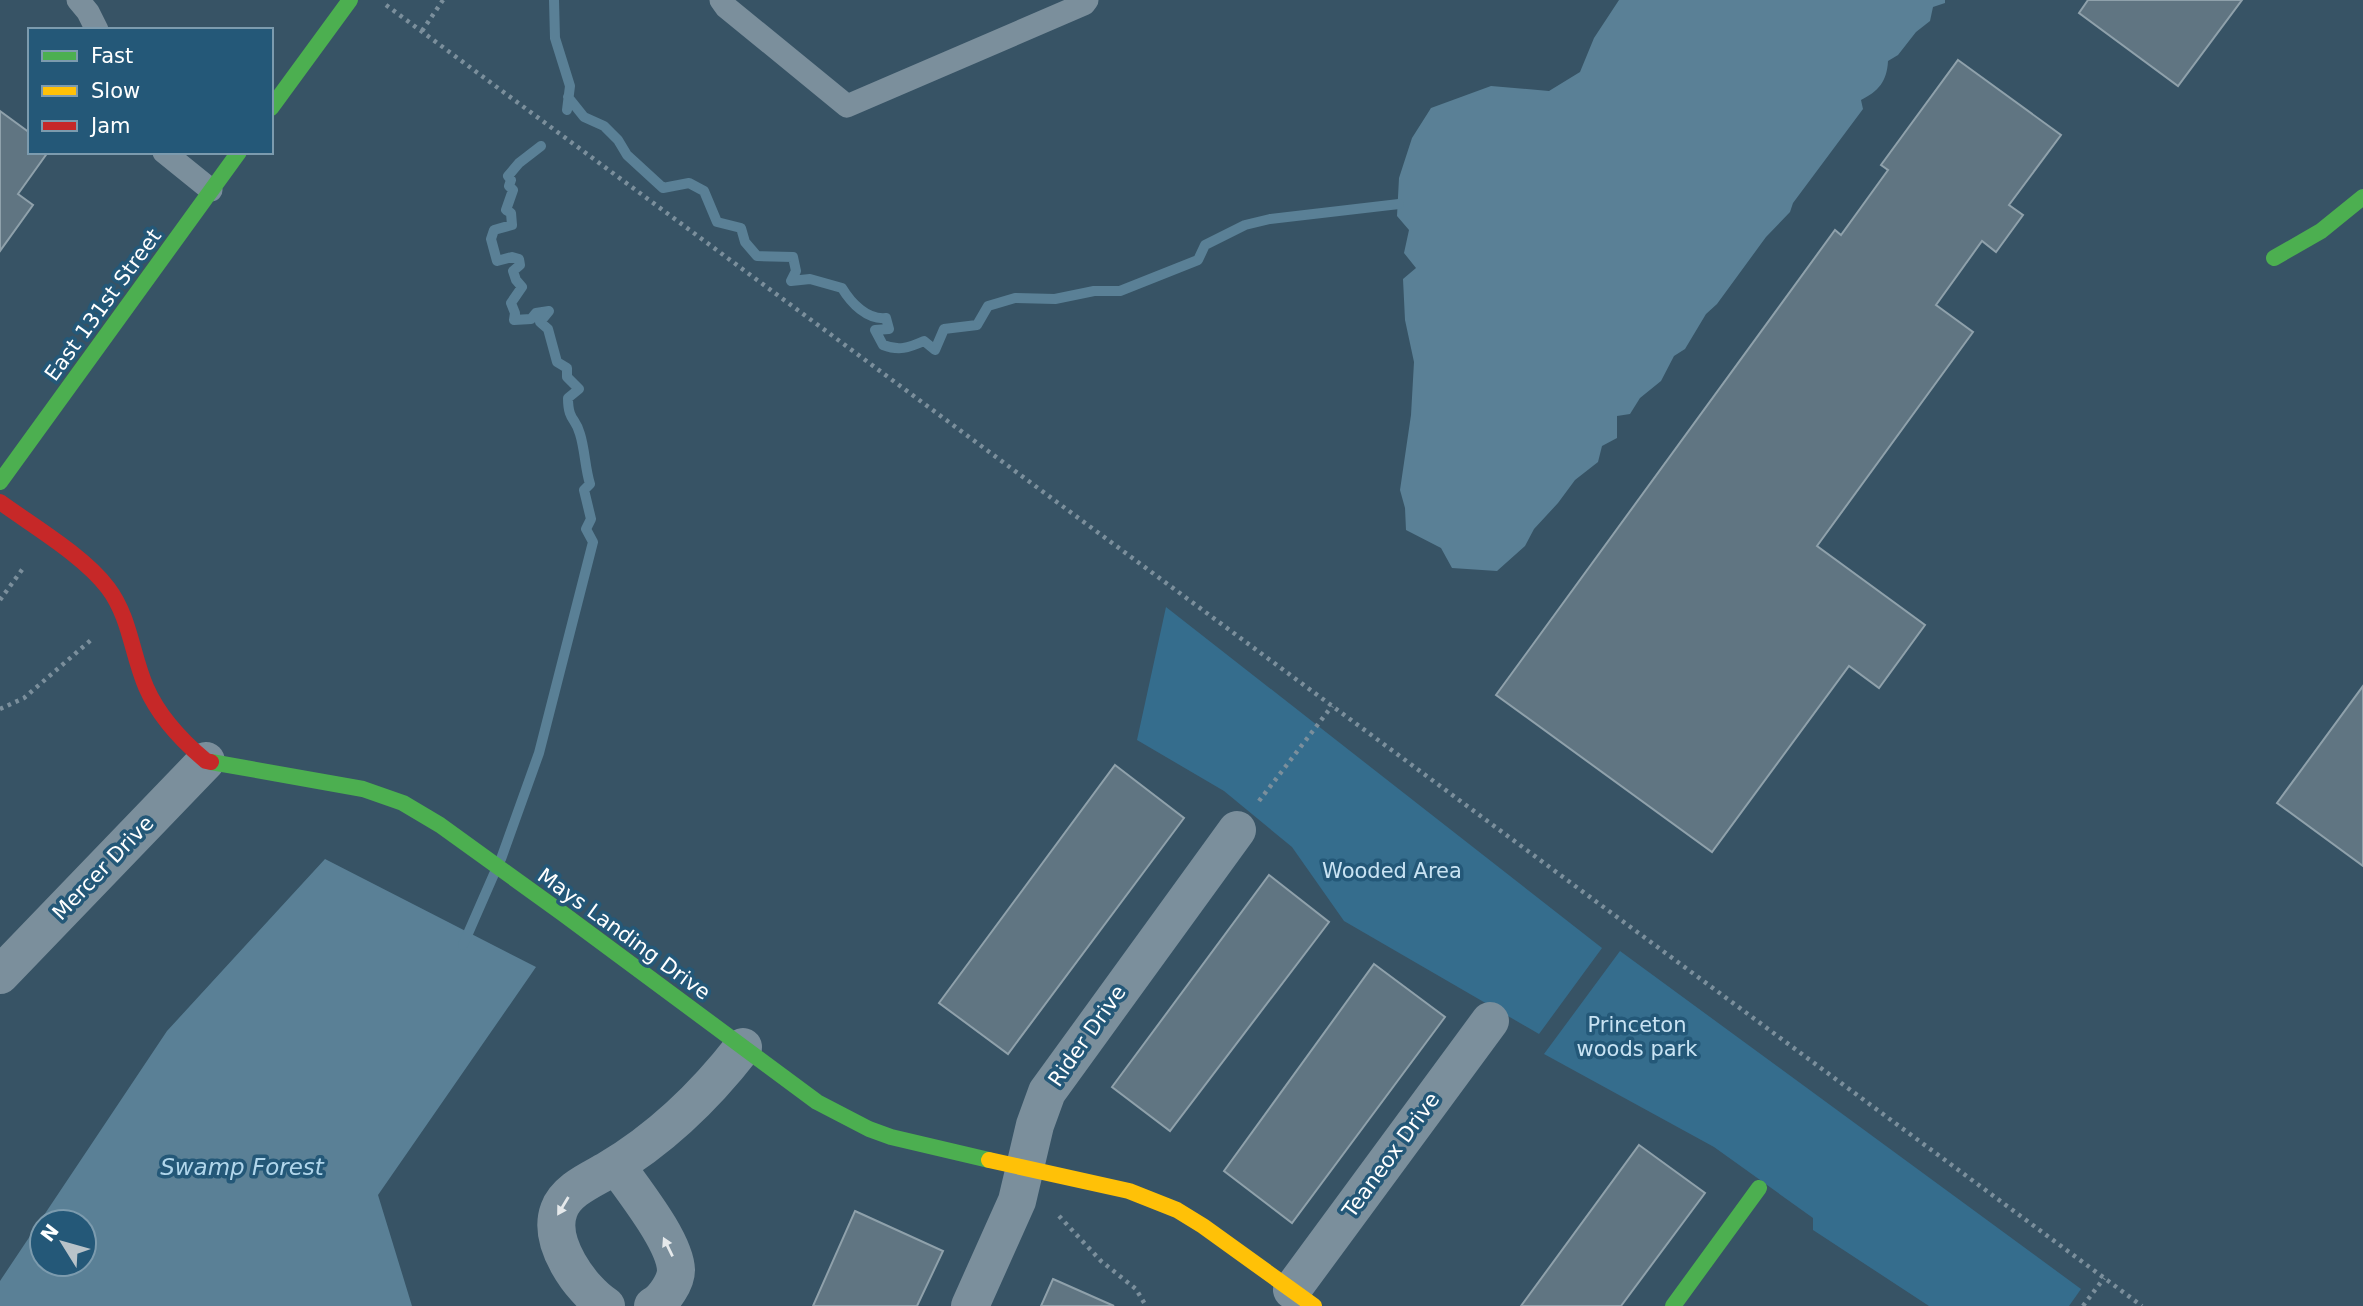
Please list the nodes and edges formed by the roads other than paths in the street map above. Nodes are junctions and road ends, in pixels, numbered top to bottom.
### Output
1 (78, 0) edge
2 (350, 0) edge
3 (721, 0) edge
4 (1087, 0) edge
5 (96, 28) edge
6 (273, 105) edge
7 (166, 154) edge
8 (238, 154) edge
9 (211, 190) junction
10 (2363, 197) edge
11 (2274, 258) dead end
12 (1, 482) edge
13 (206, 761) junction
14 (1237, 830) road end
15 (0, 975) edge
16 (1490, 1021) dead end
17 (743, 1047) junction
18 (617, 1165) junction
19 (1023, 1168) junction
20 (1759, 1188) dead end
21 (1303, 1298) edge
22 (606, 1306) edge
23 (653, 1306) edge
24 (970, 1306) edge
25 (1673, 1306) edge

1 - 5 lane
2 - 6 street
3 - 4 lane
7 - 9 lane
8 - 9 street, East 131st Street
9 - 12 street, East 131st Street
10 - 11 street
12 - 13 street
13 - 15 street, Mercer Drive
13 - 17 street, Mays Landing Drive
14 - 19 street, Rider Drive
16 - 21 street, Teaneox Drive
17 - 18 street
17 - 19 street, Mays Landing Drive
18 -> 22 street
23 -> 18 street
19 - 21 street, Mays Landing Drive
19 - 24 street, Rider Drive
20 - 25 street

